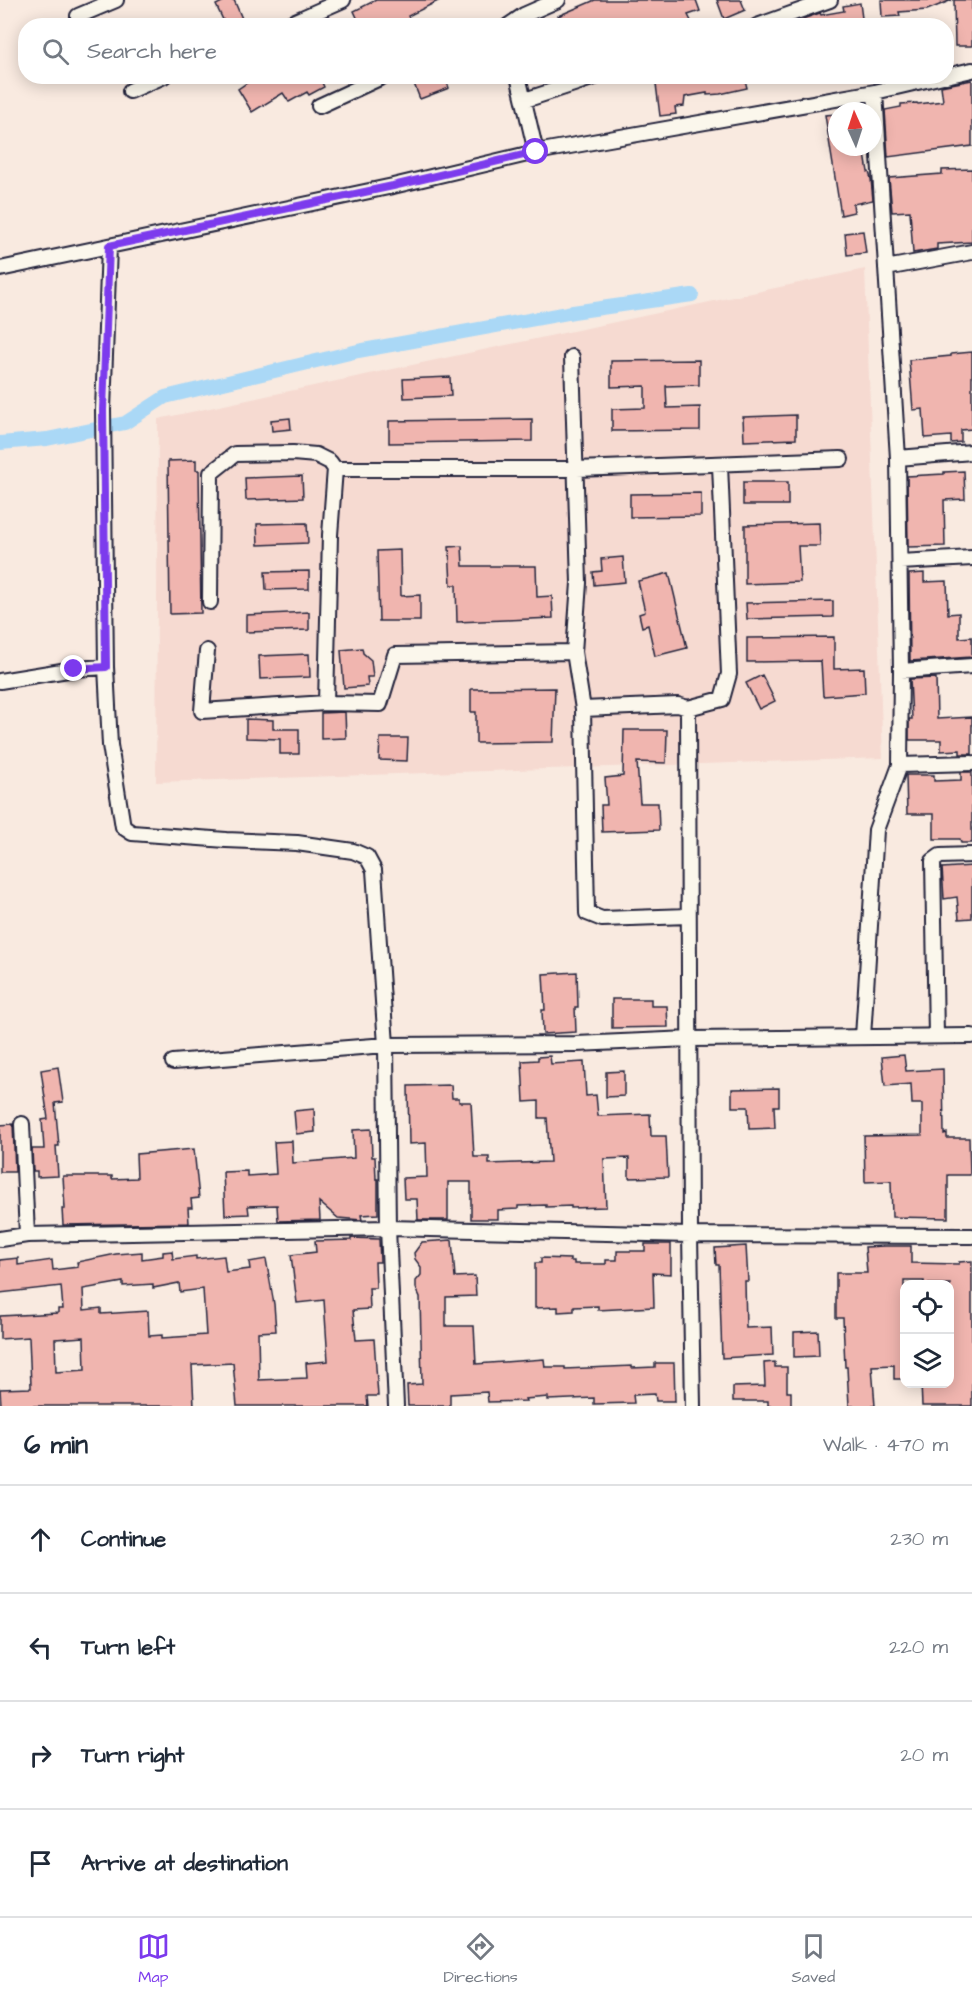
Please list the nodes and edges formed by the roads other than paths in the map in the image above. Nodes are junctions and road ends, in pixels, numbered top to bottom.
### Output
1 (116, 0) edge
2 (344, 0) edge
3 (558, 0) edge
4 (830, 0) edge
5 (78, 16) dead end
6 (302, 18) edge
7 (520, 18) edge
8 (779, 18) edge
9 (972, 70) edge
10 (954, 74) edge
11 (146, 84) edge
12 (367, 84) edge
13 (520, 84) edge
14 (574, 84) edge
15 (910, 84) edge
16 (130, 91) dead end
17 (875, 92) junction
18 (525, 100) junction
19 (319, 106) dead end
20 (536, 152) junction
21 (109, 246) junction
22 (972, 252) edge
23 (886, 268) junction
24 (0, 269) edge
25 (572, 357) dead end
26 (972, 452) edge
27 (841, 459) dead end
28 (898, 459) junction
29 (720, 465) junction
30 (335, 469) junction
31 (577, 469) junction
32 (972, 558) edge
33 (900, 562) junction
34 (210, 602) dead end
35 (207, 651) dead end
36 (574, 652) junction
37 (972, 666) edge
38 (106, 667) junction
39 (902, 671) junction
40 (0, 681) edge
41 (326, 704) junction
42 (688, 708) junction
43 (583, 709) junction
44 (972, 763) edge
45 (900, 765) junction
46 (972, 855) edge
47 (688, 916) junction
48 (936, 1036) junction
49 (972, 1036) edge
50 (863, 1037) junction
51 (688, 1039) junction
52 (386, 1045) junction
53 (173, 1062) dead end
54 (22, 1124) dead end
55 (388, 1228) junction
56 (690, 1235) junction
57 (27, 1236) junction
58 (972, 1236) edge
59 (0, 1239) edge
60 (396, 1406) edge
61 (693, 1406) edge

1 - 5 street
2 - 6 street
3 - 7 street
4 - 8 street
9 - 10 street
11 - 16 street
12 - 19 street
13 - 18 street
14 - 18 street
15 - 17 street
17 - 20 street
17 - 23 street
18 - 20 street
20 - 21 street
21 - 24 street
21 - 38 street
22 - 23 street
23 - 28 street
25 - 31 street
26 - 28 street
27 - 29 street
28 - 33 street
29 - 31 street
29 - 42 street
30 - 31 street
30 - 34 street
30 - 41 street
31 - 36 street
32 - 33 street
33 - 39 street
35 - 41 street
36 - 41 street
36 - 43 street
37 - 39 street
38 - 40 street
38 - 52 street
39 - 45 street
42 - 43 street
42 - 47 street
43 - 47 street
44 - 45 street
45 - 50 street
46 - 48 street
47 - 51 street
48 - 49 street
48 - 50 street
50 - 51 street
51 - 52 street
51 - 56 street
52 - 53 street
52 - 55 street
54 - 57 street
55 - 56 street
55 - 57 street
55 - 60 street
56 - 58 street
56 - 61 street
57 - 59 street

